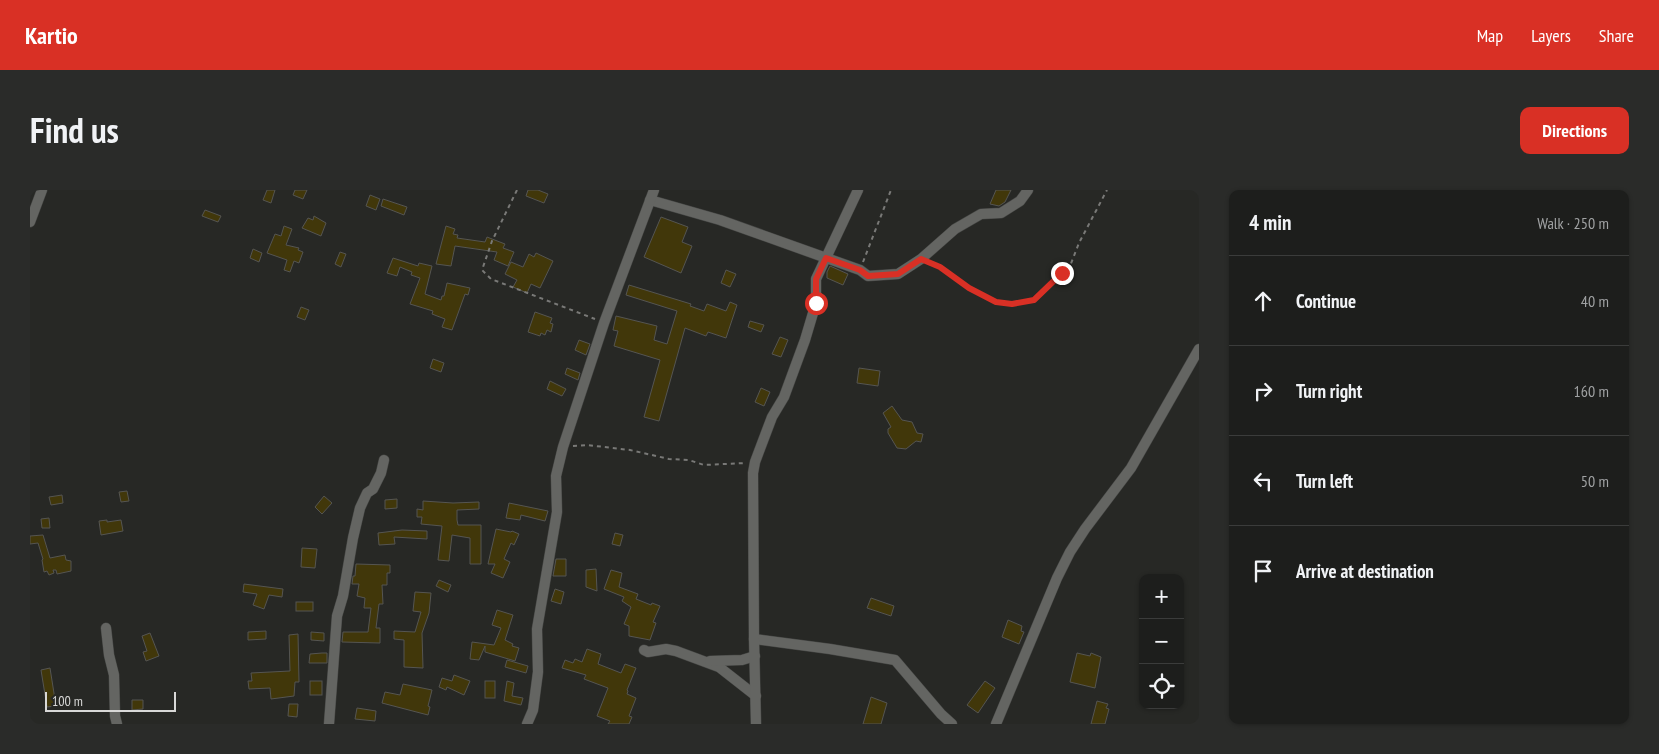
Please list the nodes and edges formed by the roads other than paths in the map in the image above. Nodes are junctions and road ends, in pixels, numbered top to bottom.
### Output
1 (42, 190) edge
2 (858, 190) edge
3 (1028, 190) edge
4 (652, 195) edge
5 (30, 222) edge
6 (826, 258) junction
7 (1199, 349) edge
8 (384, 460) dead end
9 (106, 628) dead end
10 (754, 639) junction
11 (644, 650) dead end
12 (755, 656) junction
13 (700, 660) junction
14 (756, 696) junction
15 (117, 724) edge
16 (329, 724) edge
17 (527, 724) edge
18 (756, 724) edge
19 (952, 724) edge
20 (996, 724) edge

1 - 5 street
2 - 6 street
3 - 6 street
4 - 6 street
4 - 17 street
6 - 10 street
7 - 20 street
8 - 16 street
9 - 15 street
10 - 12 street
10 - 19 street
11 - 13 street
12 - 13 street
12 - 14 street
13 - 14 street
14 - 18 street

